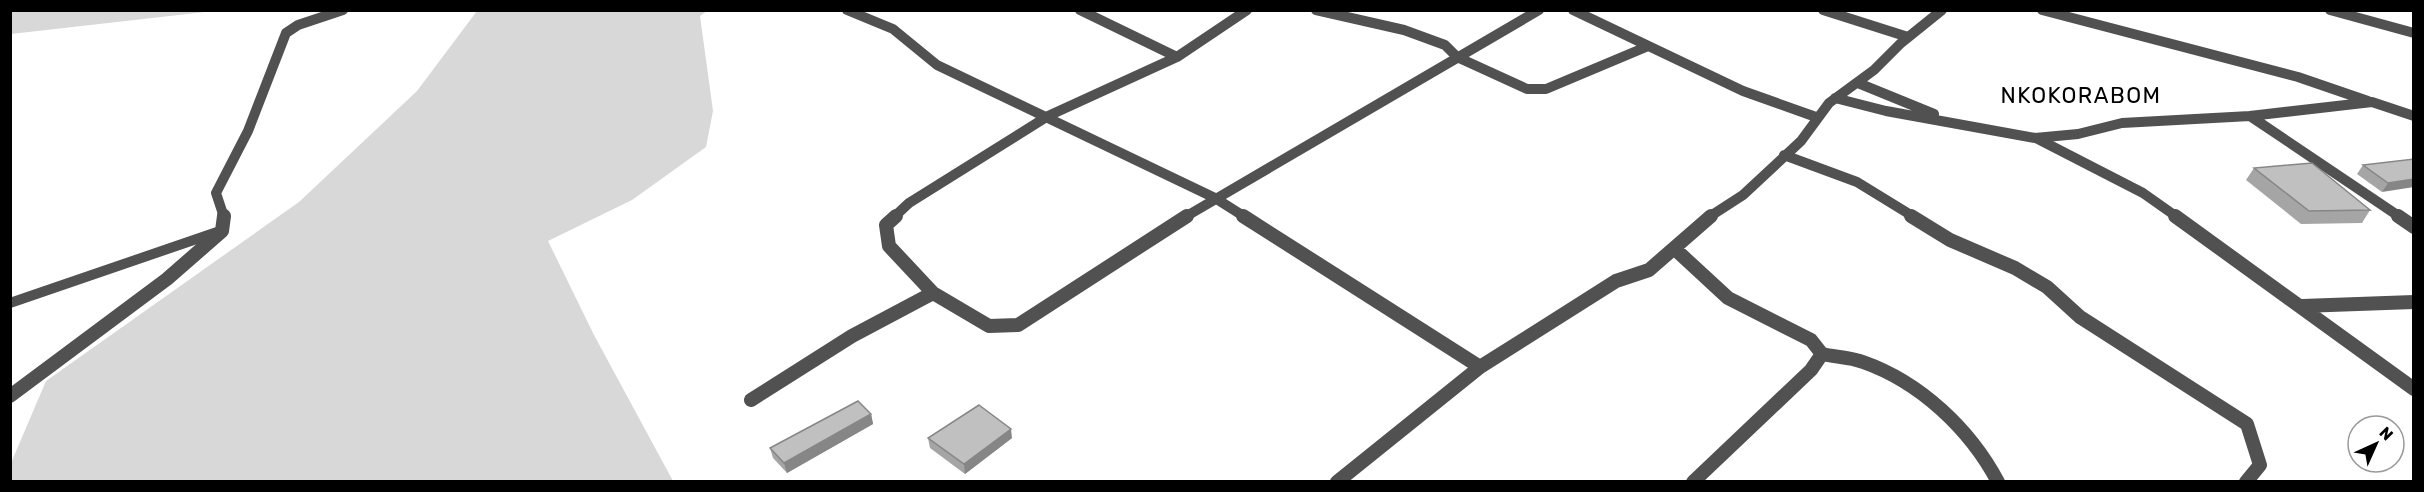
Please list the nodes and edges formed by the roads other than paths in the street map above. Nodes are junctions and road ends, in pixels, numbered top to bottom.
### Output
1 (343, 10) edge
2 (847, 10) edge
3 (1080, 10) edge
4 (1247, 10) edge
5 (1316, 10) edge
6 (1539, 10) edge
7 (1573, 10) edge
8 (1823, 10) edge
9 (1942, 10) edge
10 (2042, 10) edge
11 (2330, 10) edge
12 (2414, 33) edge
13 (1908, 37) junction
14 (1647, 47) junction
15 (1177, 57) junction
16 (1457, 57) junction
17 (1857, 83) junction
18 (1835, 98) junction
19 (2372, 102) junction
20 (1048, 116) junction
21 (2250, 116) junction
22 (2414, 116) edge
23 (1816, 117) junction
24 (1959, 124) junction
25 (2035, 138) junction
26 (1784, 155) junction
27 (1215, 198) junction
28 (2414, 227) edge
29 (222, 231) junction
30 (1675, 249) junction
31 (933, 293) junction
32 (2414, 302) edge
33 (10, 303) edge
34 (2302, 306) junction
35 (1822, 354) junction
36 (1480, 367) junction
37 (2414, 389) edge
38 (10, 396) edge
39 (751, 400) dead end
40 (1337, 482) edge
41 (1693, 482) edge
42 (1998, 482) edge
43 (2246, 482) edge

1 - 29 street
2 - 20 street
3 - 15 street
4 - 15 street
5 - 16 street
6 - 16 street
7 - 14 street
8 - 13 street
9 - 13 street
10 - 19 street
11 - 12 street
13 - 17 street
14 - 16 street
14 - 23 street
15 - 20 street
16 - 27 street
17 - 18 street
17 - 24 street
18 - 23 street
18 - 24 street
19 - 21 street
19 - 22 street
20 - 27 street
20 - 31 street
21 - 25 street
21 - 28 street
23 - 26 street
24 - 25 street
25 - 34 street
26 - 30 street
26 - 43 street
27 - 31 street
27 - 36 street
29 - 33 lane
29 - 38 street
30 - 35 street
30 - 36 street
31 - 39 street
32 - 34 street
34 - 37 street
35 - 41 street
35 - 42 street
36 - 40 street

